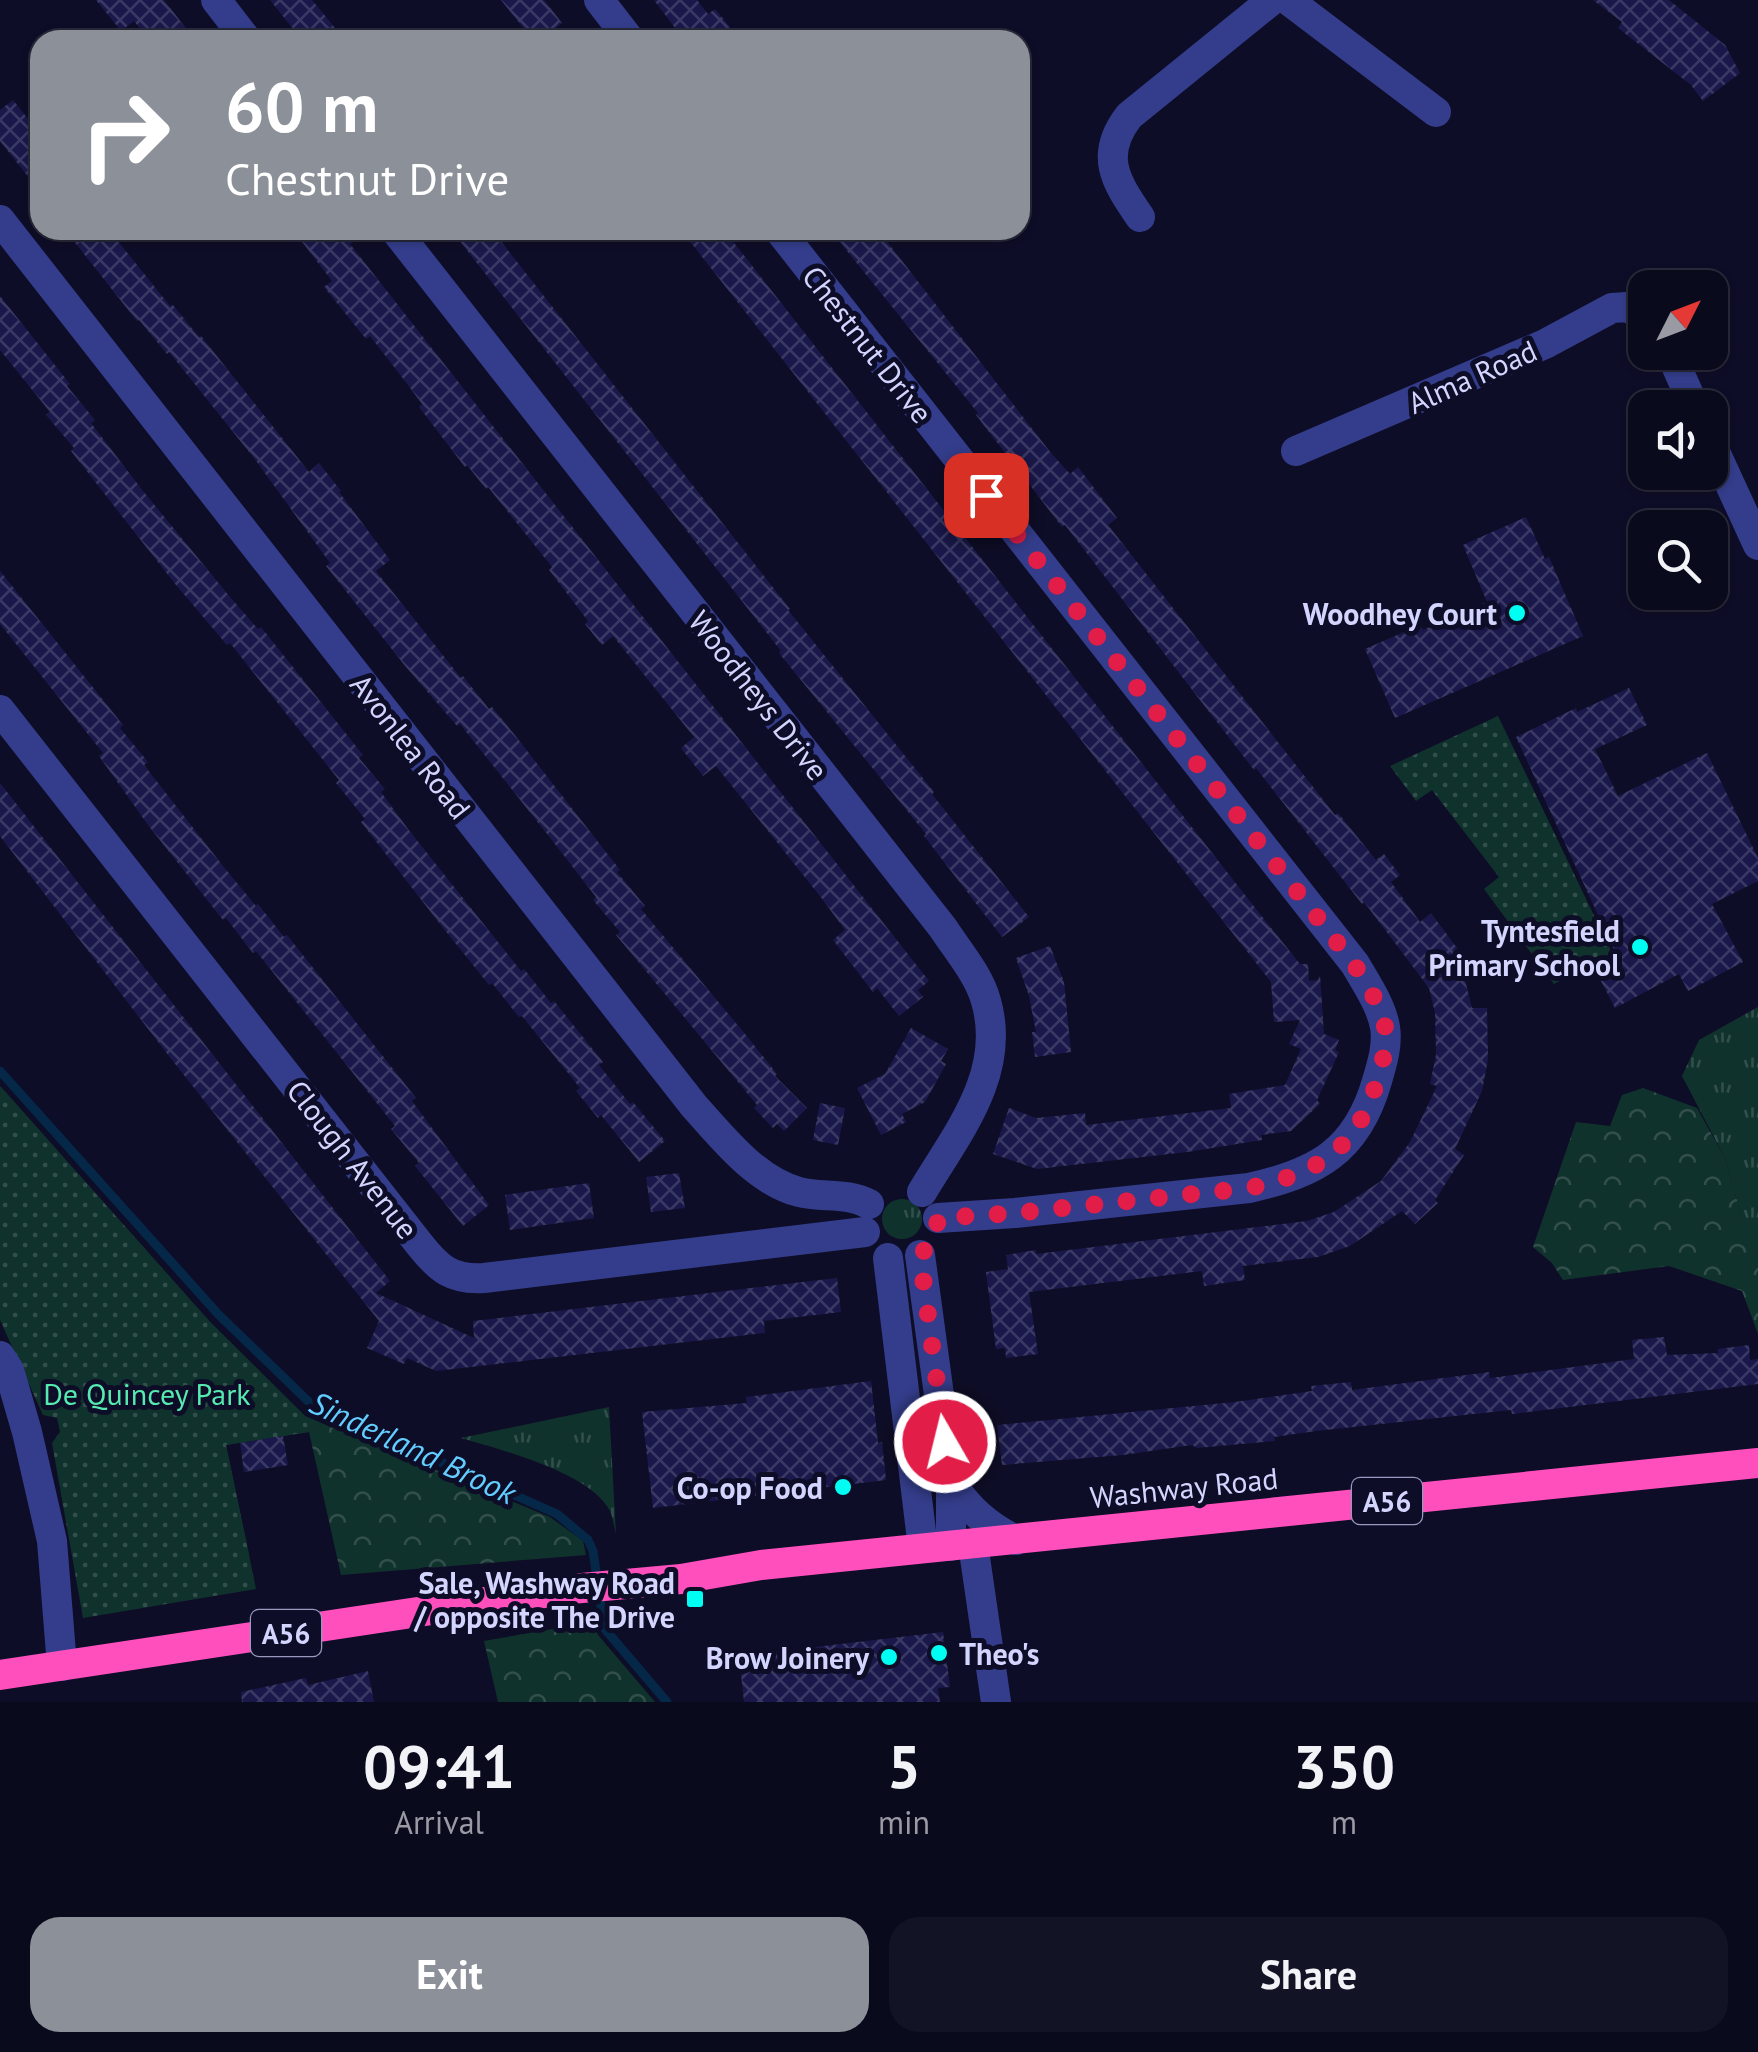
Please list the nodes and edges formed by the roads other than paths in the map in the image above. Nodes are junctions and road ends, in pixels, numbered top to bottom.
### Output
1 (216, 0) edge
2 (599, 0) edge
3 (1272, 0) edge
4 (1288, 0) edge
5 (239, 30) edge
6 (622, 30) edge
7 (1436, 112) dead end
8 (1140, 217) dead end
9 (0, 220) edge
10 (403, 240) edge
11 (788, 240) edge
12 (1628, 308) edge
13 (1296, 451) dead end
14 (1728, 479) edge
15 (1758, 545) edge
16 (0, 710) edge
17 (930, 1205) junction
18 (867, 1218) junction
19 (920, 1255) junction
20 (888, 1258) junction
21 (0, 1356) edge
22 (1758, 1463) edge
23 (951, 1483) junction
24 (1016, 1540) junction
25 (949, 1546) junction
26 (62, 1666) junction
27 (0, 1675) edge
28 (996, 1702) edge

1 - 5 street
2 - 6 street
3 - 8 street
4 - 7 street
9 - 18 street, Avonlea Road
10 - 17 street, Woodheys Drive
11 - 17 street, Chestnut Drive
12 - 13 street, Alma Road
14 - 15 street
16 - 18 street, Clough Avenue
17 - 18 street
17 - 19 street
18 - 20 street
19 - 20 street
19 - 23 street
20 - 25 street
21 - 26 street
22 - 24 highway, Washway Road / A56
23 - 24 street
23 - 25 street
24 - 25 highway, Washway Road / A56
25 - 26 highway, Washway Road / A56
25 - 28 street
26 - 27 highway, A56

